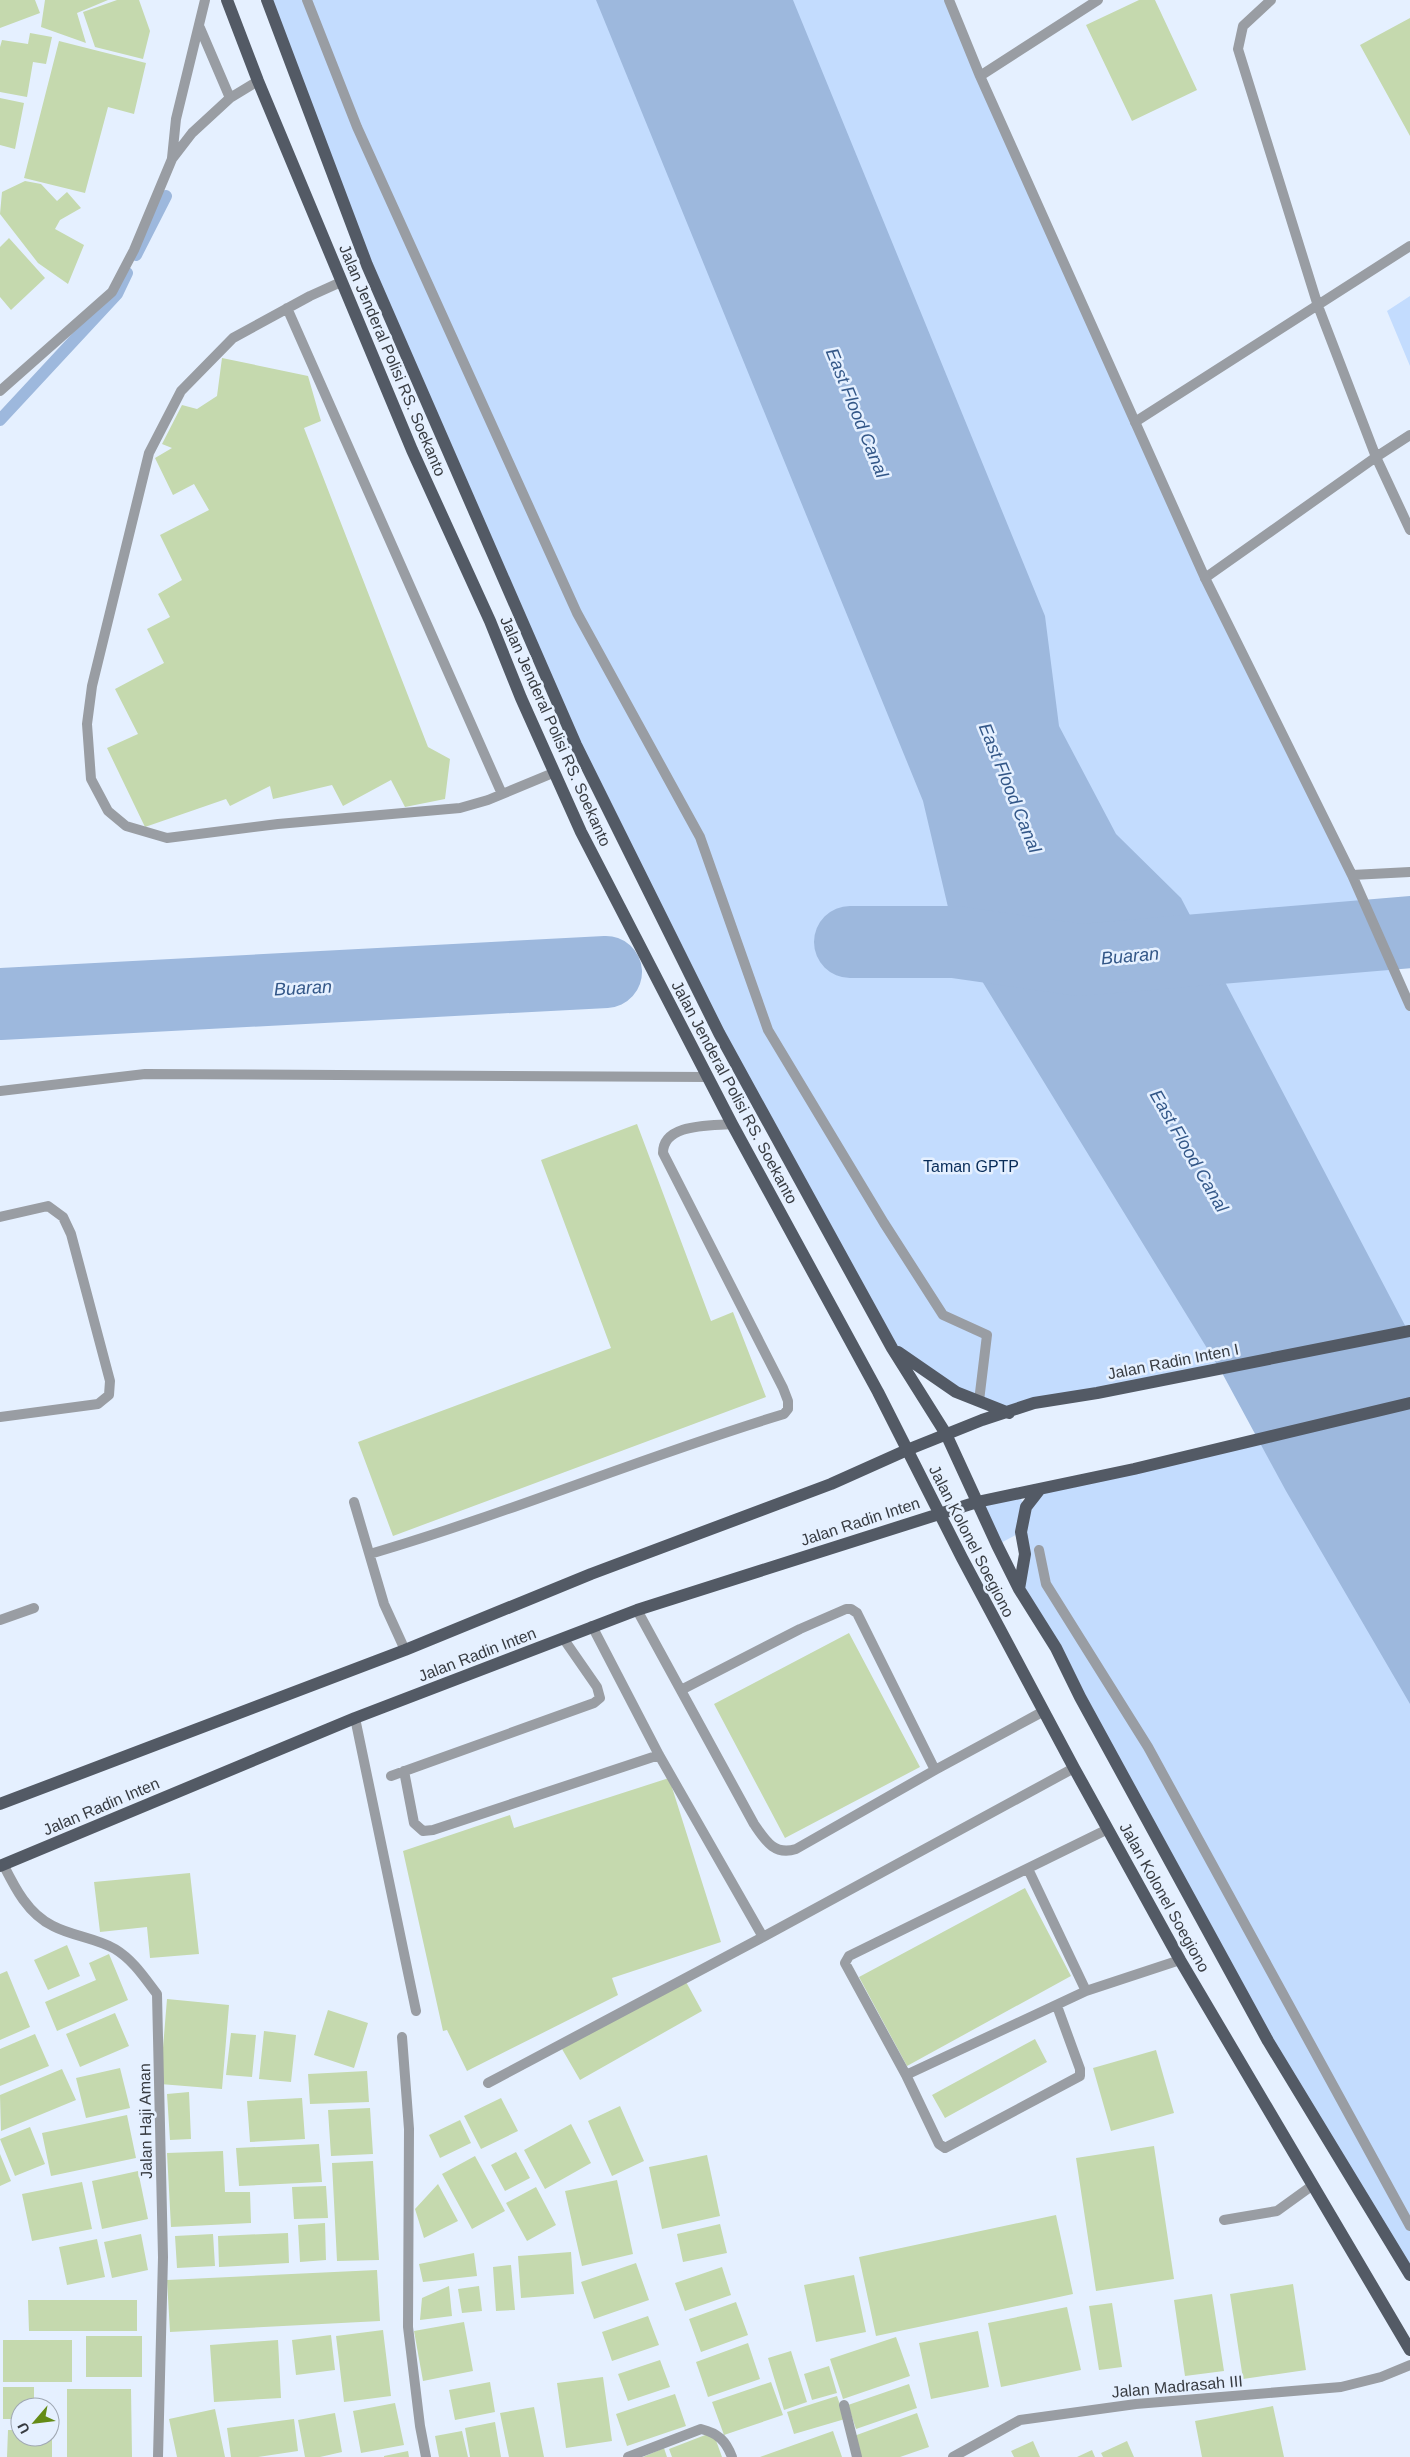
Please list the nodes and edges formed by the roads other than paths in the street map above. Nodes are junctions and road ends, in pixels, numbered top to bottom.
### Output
1 (205, 0) edge
2 (227, 0) edge
3 (267, 0) edge
4 (307, 0) edge
5 (949, 0) edge
6 (1098, 0) edge
7 (1271, 0) edge
8 (200, 28) junction
9 (980, 76) junction
10 (258, 81) junction
11 (230, 98) junction
12 (172, 159) junction
13 (1410, 246) edge
14 (341, 282) junction
15 (1318, 306) junction
16 (287, 308) junction
17 (0, 391) edge
18 (1135, 422) junction
19 (1410, 435) edge
20 (1376, 457) junction
21 (1410, 530) edge
22 (1205, 578) junction
23 (553, 773) junction
24 (502, 794) junction
25 (1410, 872) edge
26 (1352, 875) junction
27 (1410, 1006) edge
28 (708, 1077) junction
29 (0, 1091) edge
30 (732, 1124) junction
31 (0, 1216) edge
32 (1410, 1331) edge
33 (892, 1348) junction
34 (979, 1401) junction
35 (1410, 1403) edge
36 (1009, 1413) junction
37 (0, 1416) edge
38 (946, 1434) junction
39 (907, 1450) junction
40 (1040, 1489) junction
41 (354, 1502) dead end
42 (977, 1502) junction
43 (940, 1513) junction
44 (1039, 1550) dead end
45 (370, 1554) junction
46 (1019, 1589) junction
47 (34, 1608) dead end
48 (637, 1610) junction
49 (0, 1620) edge
50 (592, 1626) junction
51 (563, 1638) junction
52 (405, 1650) junction
53 (681, 1690) junction
54 (1044, 1711) junction
55 (355, 1718) junction
56 (659, 1755) junction
57 (1074, 1768) junction
58 (935, 1770) junction
59 (404, 1771) junction
60 (392, 1776) dead end
61 (0, 1804) edge
62 (1108, 1829) junction
63 (2, 1865) edge
64 (1028, 1869) junction
65 (763, 1937) junction
66 (1180, 1960) junction
67 (1086, 1991) junction
68 (1057, 2006) junction
69 (416, 2011) dead end
70 (402, 2037) dead end
71 (906, 2075) junction
72 (488, 2083) dead end
73 (1313, 2185) junction
74 (1224, 2220) dead end
75 (1410, 2226) edge
76 (1410, 2275) edge
77 (1410, 2350) edge
78 (1410, 2365) edge
79 (844, 2404) dead end
80 (158, 2457) edge
81 (426, 2457) edge
82 (628, 2457) edge
83 (732, 2457) edge
84 (857, 2457) edge
85 (953, 2457) edge

1 - 8 street
2 - 10 main road, Jalan Jenderal Polisi RS. Soekanto
3 - 33 main road, Jalan Jenderal Polisi RS. Soekanto
4 - 34 street
5 - 9 street
6 - 9 street
7 - 15 street
8 - 11 street
8 - 12 street
9 - 18 street
10 - 11 street
10 - 14 main road, Jalan Jenderal Polisi RS. Soekanto
11 - 12 street
12 - 17 street
13 - 15 street
14 - 16 street
14 - 23 main road, Jalan Jenderal Polisi RS. Soekanto
15 - 18 street
15 - 20 street
16 - 24 street
16 - 24 street
18 - 22 street
19 - 20 street
20 - 21 street
20 - 22 street
22 - 26 street
23 - 24 street
23 - 28 main road, Jalan Jenderal Polisi RS. Soekanto
25 - 26 street
26 - 27 street
28 - 29 street
28 - 30 main road, Jalan Jenderal Polisi RS. Soekanto
30 - 39 main road, Jalan Jenderal Polisi RS. Soekanto
30 - 45 street
31 - 37 street
32 - 36 main road, Jalan Radin Inten I
33 - 34 main road
33 - 38 main road, Jalan Jenderal Polisi RS. Soekanto
34 - 36 main road
35 - 40 main road
36 - 38 main road, Jalan Radin Inten I
38 - 39 main road, Jalan Radin Inten
38 - 42 main road, Jalan Kolonel Soegiono
39 - 43 main road, Jalan Kolonel Soegiono
39 - 52 main road, Jalan Radin Inten
40 - 42 main road
40 - 46 main road
41 - 45 street
42 - 43 main road, Jalan Radin Inten
42 - 46 main road, Jalan Kolonel Soegiono
43 - 48 main road, Jalan Radin Inten
43 - 54 main road, Jalan Kolonel Soegiono
44 - 75 street
45 - 52 street
46 - 76 main road, Jalan Kolonel Soegiono
47 - 49 street
48 - 50 main road, Jalan Radin Inten
48 - 53 street
50 - 51 main road, Jalan Radin Inten
50 - 56 street
51 - 55 main road, Jalan Radin Inten
51 - 59 street
52 - 61 main road, Jalan Radin Inten
53 - 58 street
53 - 58 street
54 - 57 main road, Jalan Kolonel Soegiono
54 - 58 street
55 - 63 main road, Jalan Radin Inten
55 - 69 street
56 - 59 street
56 - 65 street
57 - 62 main road, Jalan Kolonel Soegiono
57 - 65 street
59 - 60 street
62 - 64 street
62 - 66 main road, Jalan Kolonel Soegiono
63 - 80 street, Jalan Haji Aman
64 - 67 street
64 - 71 street
65 - 72 street
66 - 67 street
66 - 73 main road, Jalan Kolonel Soegiono
67 - 68 street
68 - 71 street
68 - 71 street
70 - 81 street
73 - 74 street
73 - 77 main road, Jalan Kolonel Soegiono
78 - 85 street, Jalan Madrasah III
79 - 84 street
82 - 83 street

